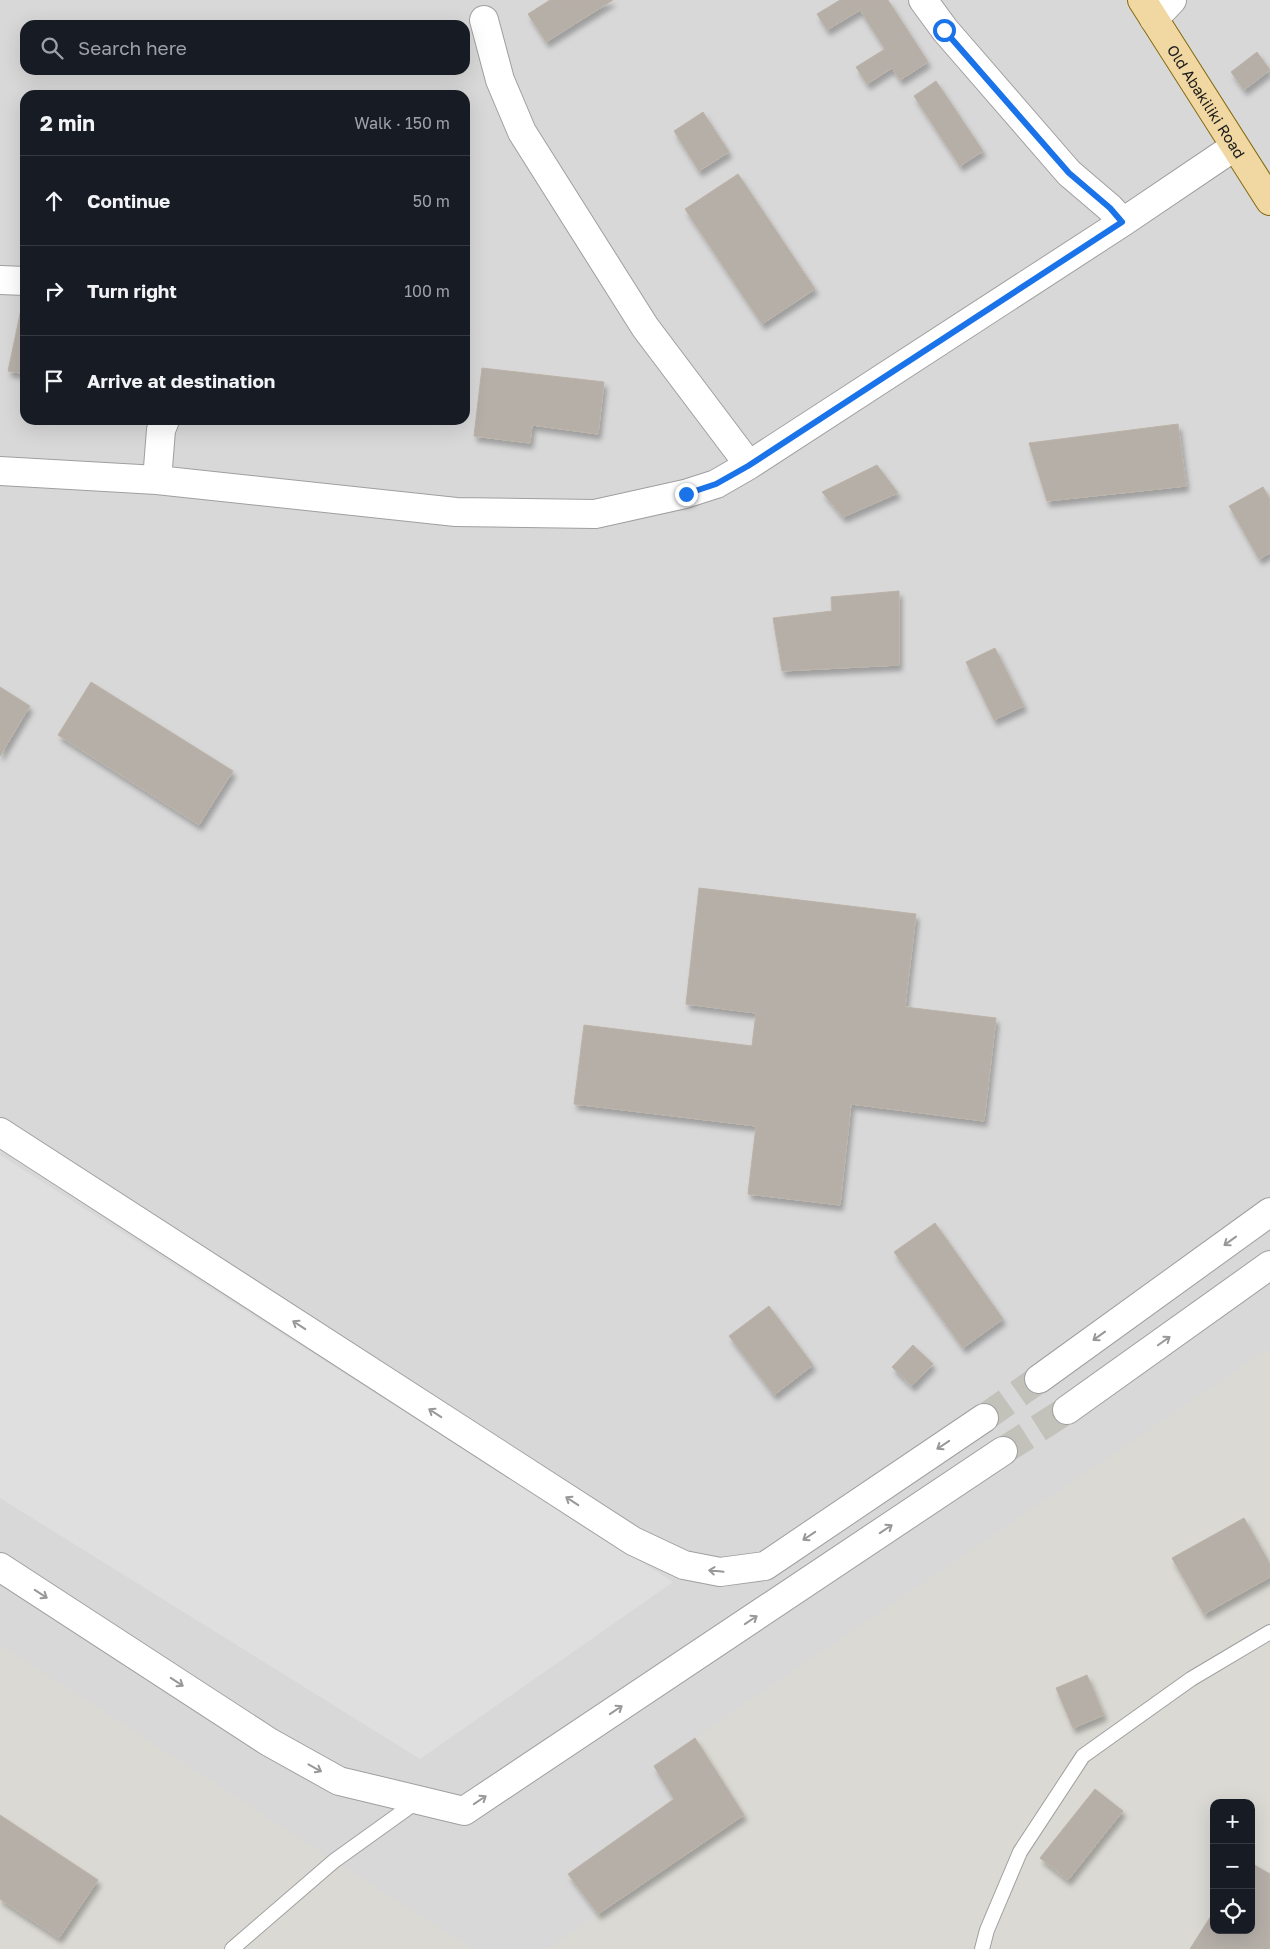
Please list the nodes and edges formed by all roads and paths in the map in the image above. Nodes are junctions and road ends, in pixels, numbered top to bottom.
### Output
1 (923, 0) edge
2 (1156, 6) edge
3 (484, 20) dead end
4 (1234, 147) junction
5 (1270, 202) edge
6 (1122, 222) junction
7 (0, 280) edge
8 (20, 281) edge
9 (163, 425) edge
10 (748, 466) junction
11 (0, 471) edge
12 (157, 480) junction
13 (0, 1132) edge
14 (1270, 1212) edge
15 (1270, 1265) edge
16 (1039, 1379) tunnel mouth
17 (1067, 1410) tunnel mouth
18 (984, 1418) tunnel mouth
19 (1003, 1452) tunnel mouth
20 (0, 1567) edge
21 (1270, 1632) edge
22 (419, 1800) junction
23 (232, 1949) edge
24 (982, 1949) edge

1 - 6 street
2 - 4 main road, Old Abakiliki Road
3 - 10 street
4 - 5 main road, Old Abakiliki Road
4 - 6 street
6 - 10 street
7 - 8 street
9 - 12 street
10 - 12 street
11 - 12 street
18 -> 13 street
14 -> 16 street
17 -> 15 street
22 -> 19 street
20 -> 22 street
21 - 24 lane
22 - 23 lane

